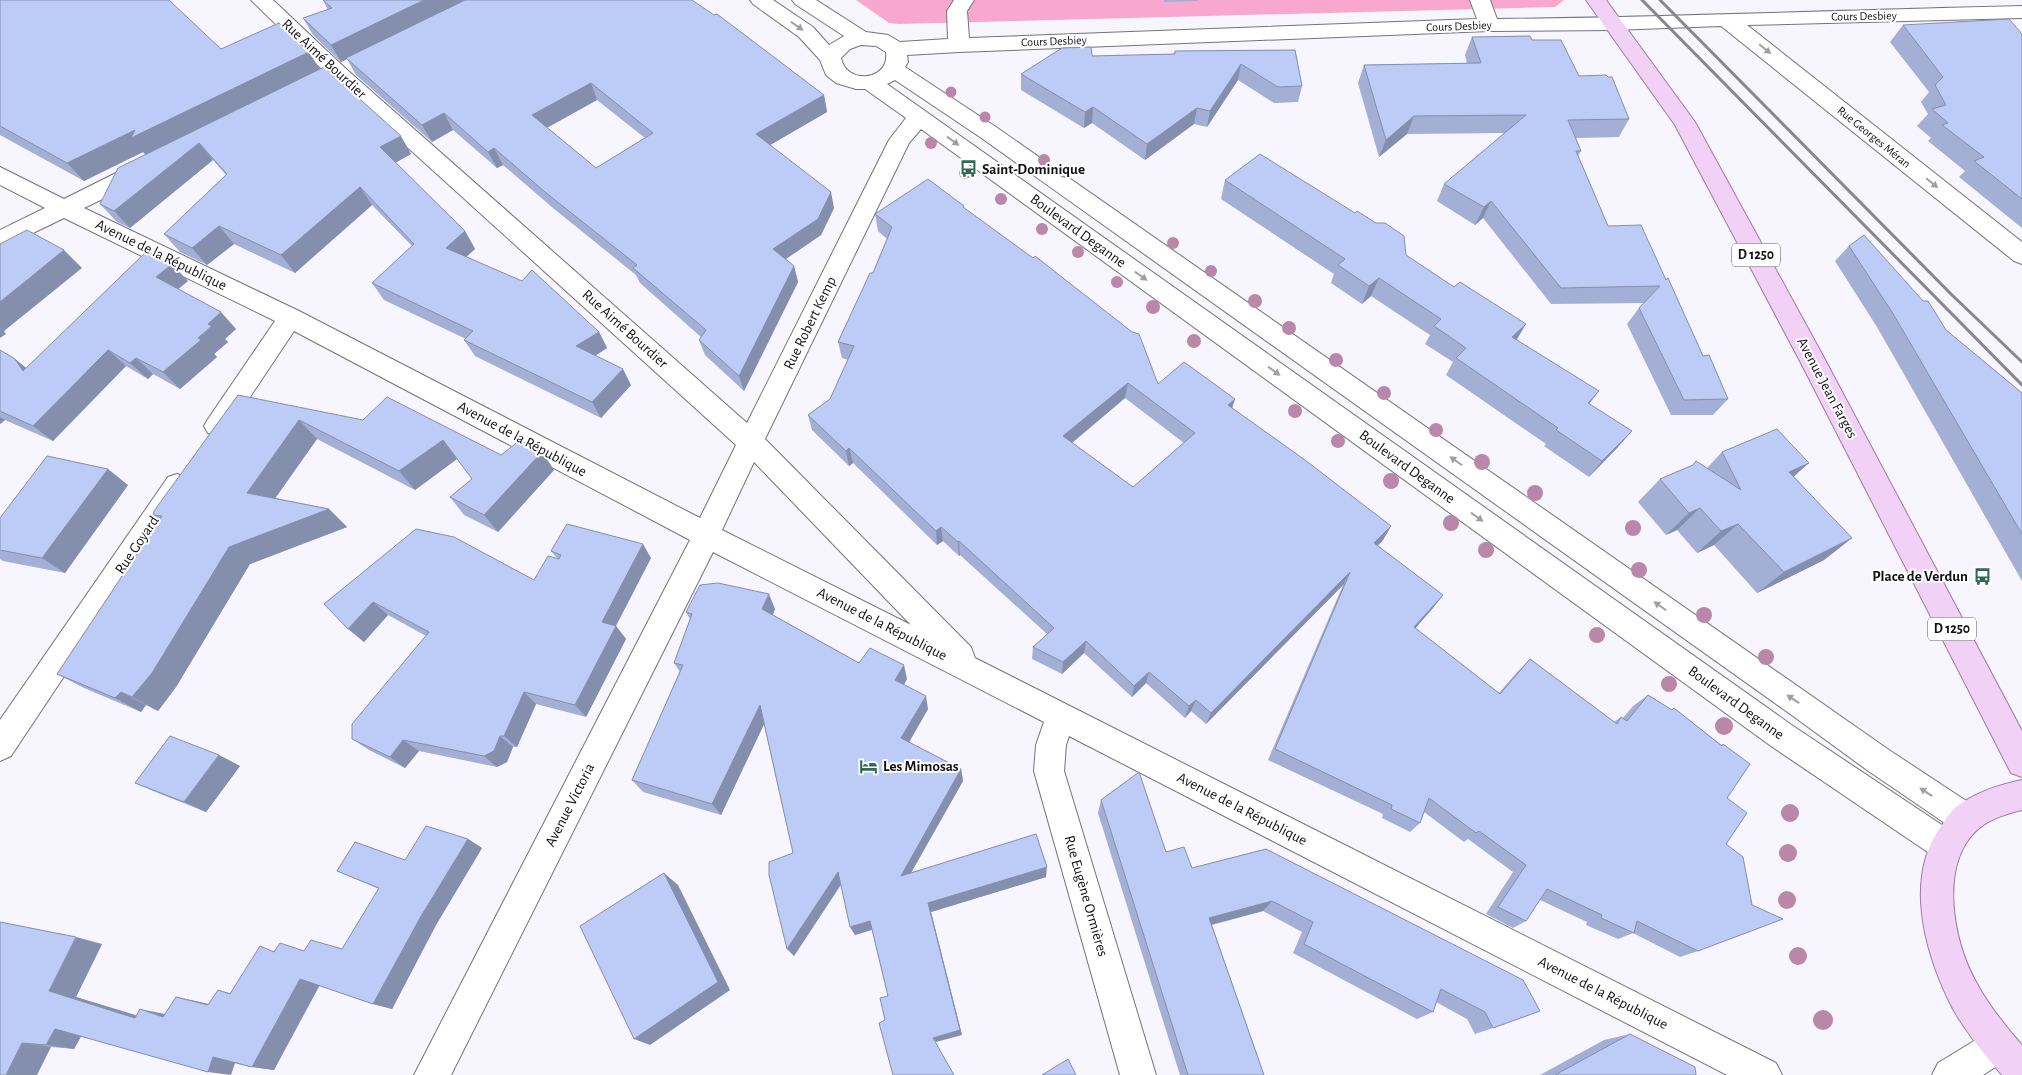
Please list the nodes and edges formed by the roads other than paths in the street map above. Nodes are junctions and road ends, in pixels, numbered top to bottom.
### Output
1 (261, 0) edge
2 (760, 0) edge
3 (802, 0) edge
4 (962, 0) edge
5 (1480, 0) edge
6 (1596, 0) edge
7 (1944, 7) edge
8 (2022, 12) edge
9 (1726, 20) junction
10 (1613, 24) junction
11 (1489, 25) junction
12 (861, 38) junction
13 (959, 45) junction
14 (830, 58) junction
15 (896, 60) junction
16 (870, 82) junction
17 (921, 118) junction
18 (158, 163) edge
19 (0, 175) edge
20 (65, 208) junction
21 (0, 240) edge
22 (2022, 256) edge
23 (290, 318) junction
24 (751, 442) junction
25 (706, 534) junction
26 (975, 672) junction
27 (1061, 716) junction
28 (0, 746) edge
29 (2022, 762) edge
30 (2022, 795) edge
31 (1966, 819) junction
32 (1946, 846) junction
33 (1999, 1045) junction
34 (2022, 1070) edge
35 (432, 1075) edge
36 (1138, 1075) edge
37 (1764, 1075) edge
38 (1950, 1075) edge

1 - 24 street, Rue Aimé Bourdier
2 -> 14 street
3 - 12 street
4 - 13 street
5 - 11 street
6 - 10 main road, D 1250
7 - 8 street, Cours Desbiey
7 - 9 street, Cours Desbiey
9 - 10 street, Cours Desbiey
9 -> 22 street, Rue Georges Méran
10 - 11 street, Cours Desbiey
10 - 29 main road, Avenue Jean Farges / D 1250
11 - 13 street, Cours Desbiey
12 - 14 street
12 - 15 street
13 - 15 street, Cours Desbiey
14 - 16 street
15 - 16 street
31 -> 15 street, Boulevard Deganne
16 - 17 street, Boulevard Deganne
17 - 24 street, Rue Robert Kemp
17 -> 32 street, Boulevard Deganne
18 - 20 street
19 - 20 street, Avenue de la République
20 - 21 street
20 - 23 street, Avenue de la République
23 - 25 street, Avenue de la République
23 - 28 street, Rue Goyard
24 - 25 street, Rue Robert Kemp
24 - 26 street, Rue Aimé Bourdier
25 - 26 street, Avenue de la République
25 - 35 street, Avenue Victoria
26 - 27 street, Avenue de la République
27 - 36 street, Rue Eugène Ormières
27 - 37 street, Avenue de la République
30 - 31 main road
31 - 32 main road
32 - 33 main road
33 - 34 main road
33 - 38 street

